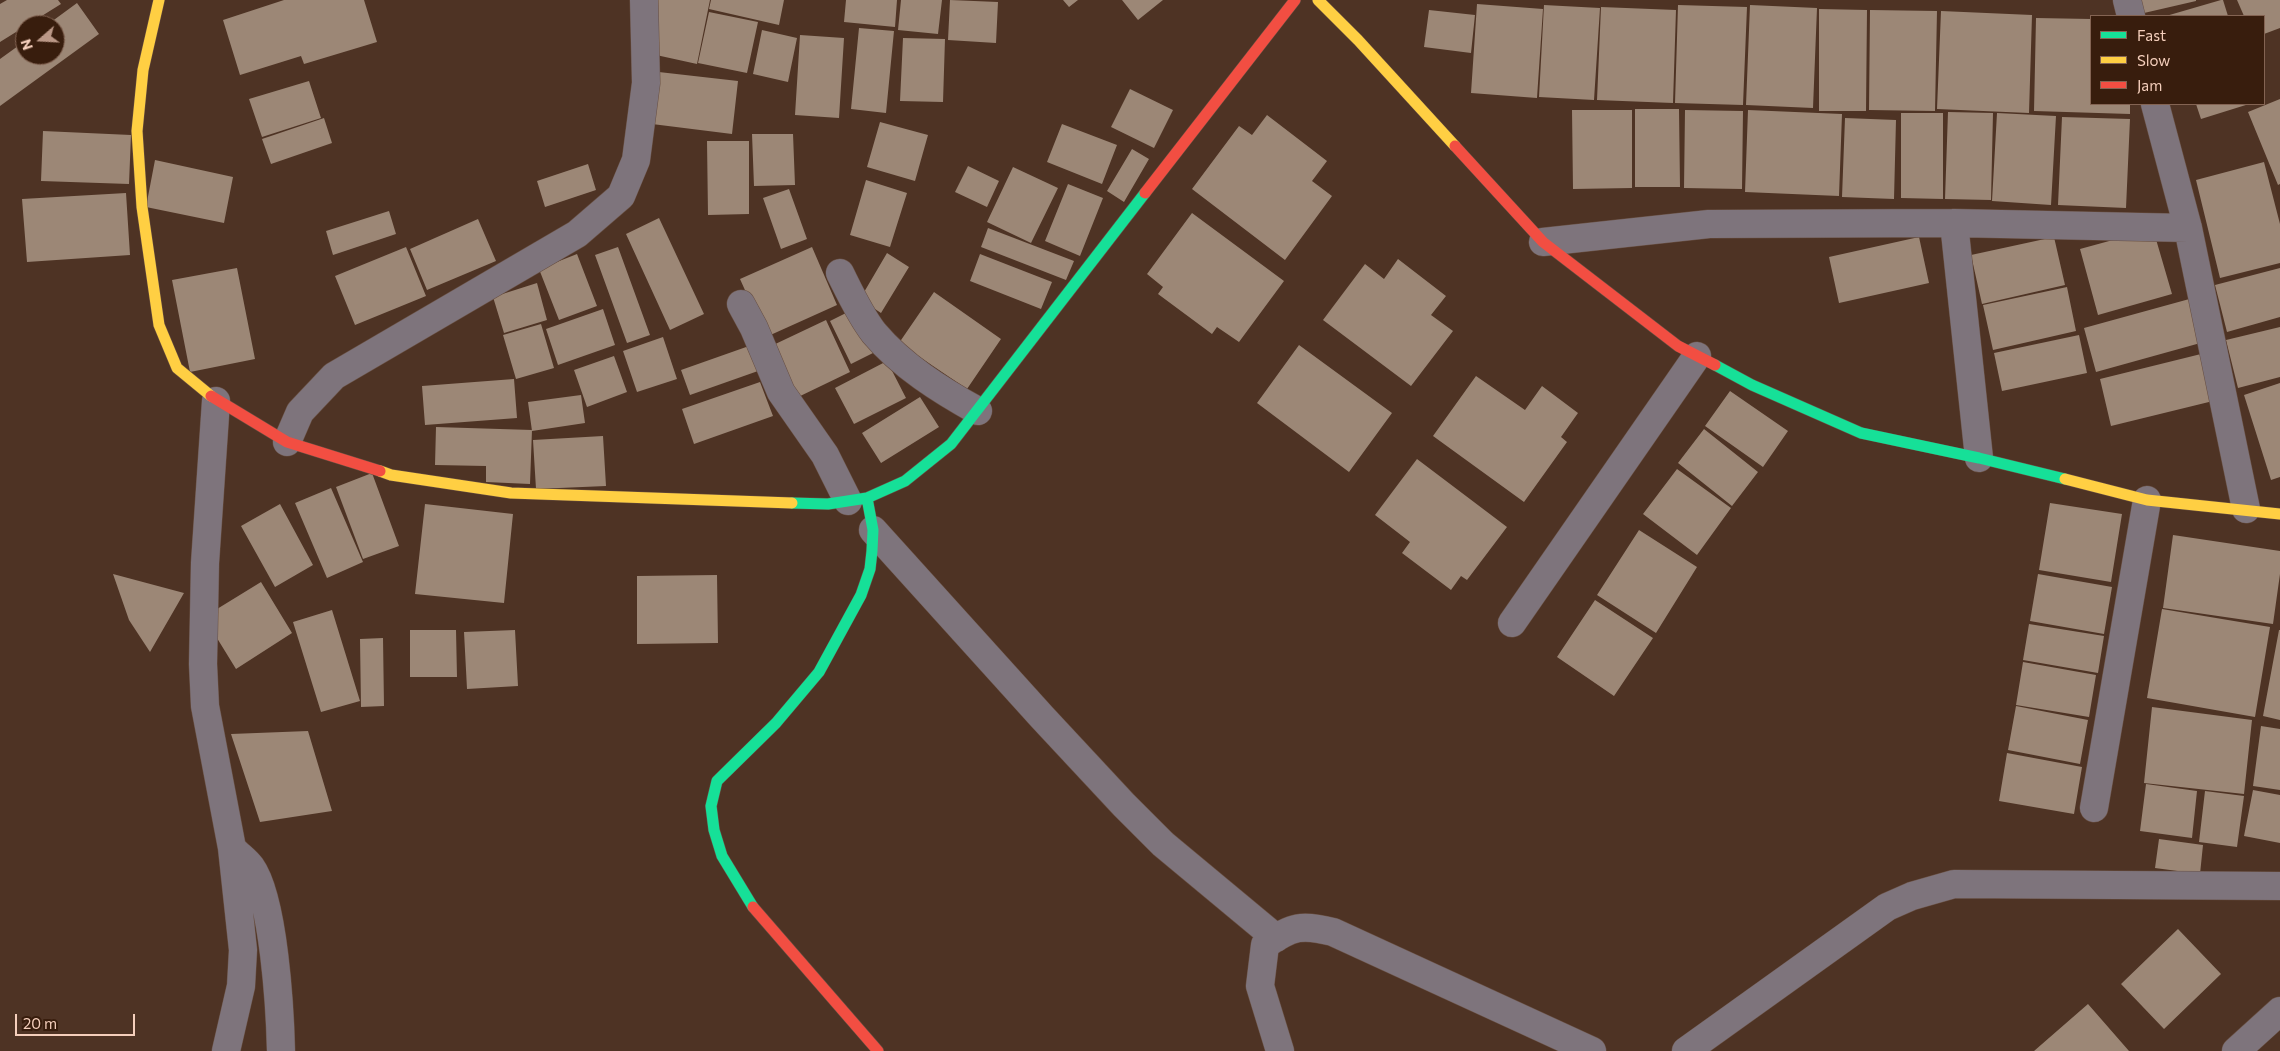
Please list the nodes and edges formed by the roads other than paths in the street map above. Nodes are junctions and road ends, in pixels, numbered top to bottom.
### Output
1 (159, 0) edge
2 (644, 0) edge
3 (1295, 0) edge
4 (1318, 0) edge
5 (2127, 0) edge
6 (2132, 15) edge
7 (2155, 105) edge
8 (1954, 223) junction
9 (2188, 228) junction
10 (1543, 242) junction
11 (840, 273) dead end
12 (741, 304) dead end
13 (1697, 356) junction
14 (216, 401) junction
15 (978, 410) junction
16 (287, 442) junction
17 (1979, 458) junction
18 (857, 500) junction
19 (2147, 500) junction
20 (2246, 508) junction
21 (2280, 514) edge
22 (873, 530) junction
23 (1512, 623) dead end
24 (2094, 808) dead end
25 (232, 848) junction
26 (2280, 886) edge
27 (1276, 938) junction
28 (2276, 1024) edge
29 (226, 1051) edge
30 (281, 1051) edge
31 (878, 1051) edge
32 (1280, 1051) edge
33 (1592, 1051) edge
34 (1686, 1051) edge
35 (2236, 1051) edge

1 - 14 street
2 - 16 street
3 - 15 street
4 - 10 street
5 - 6 street
7 - 9 street
8 - 9 street
8 - 10 street
8 - 17 street
9 - 20 street
10 - 13 street
11 - 15 street
12 - 18 street
13 - 17 street
13 - 23 street
14 - 16 street
14 - 25 street
15 - 18 street
16 - 18 street
17 - 19 street
18 - 22 street
19 - 20 street
19 - 24 street
20 - 21 street
22 - 27 street
22 - 31 street
25 - 29 street
25 - 30 street
26 - 34 street
27 - 32 street
27 - 33 street
28 - 35 street

